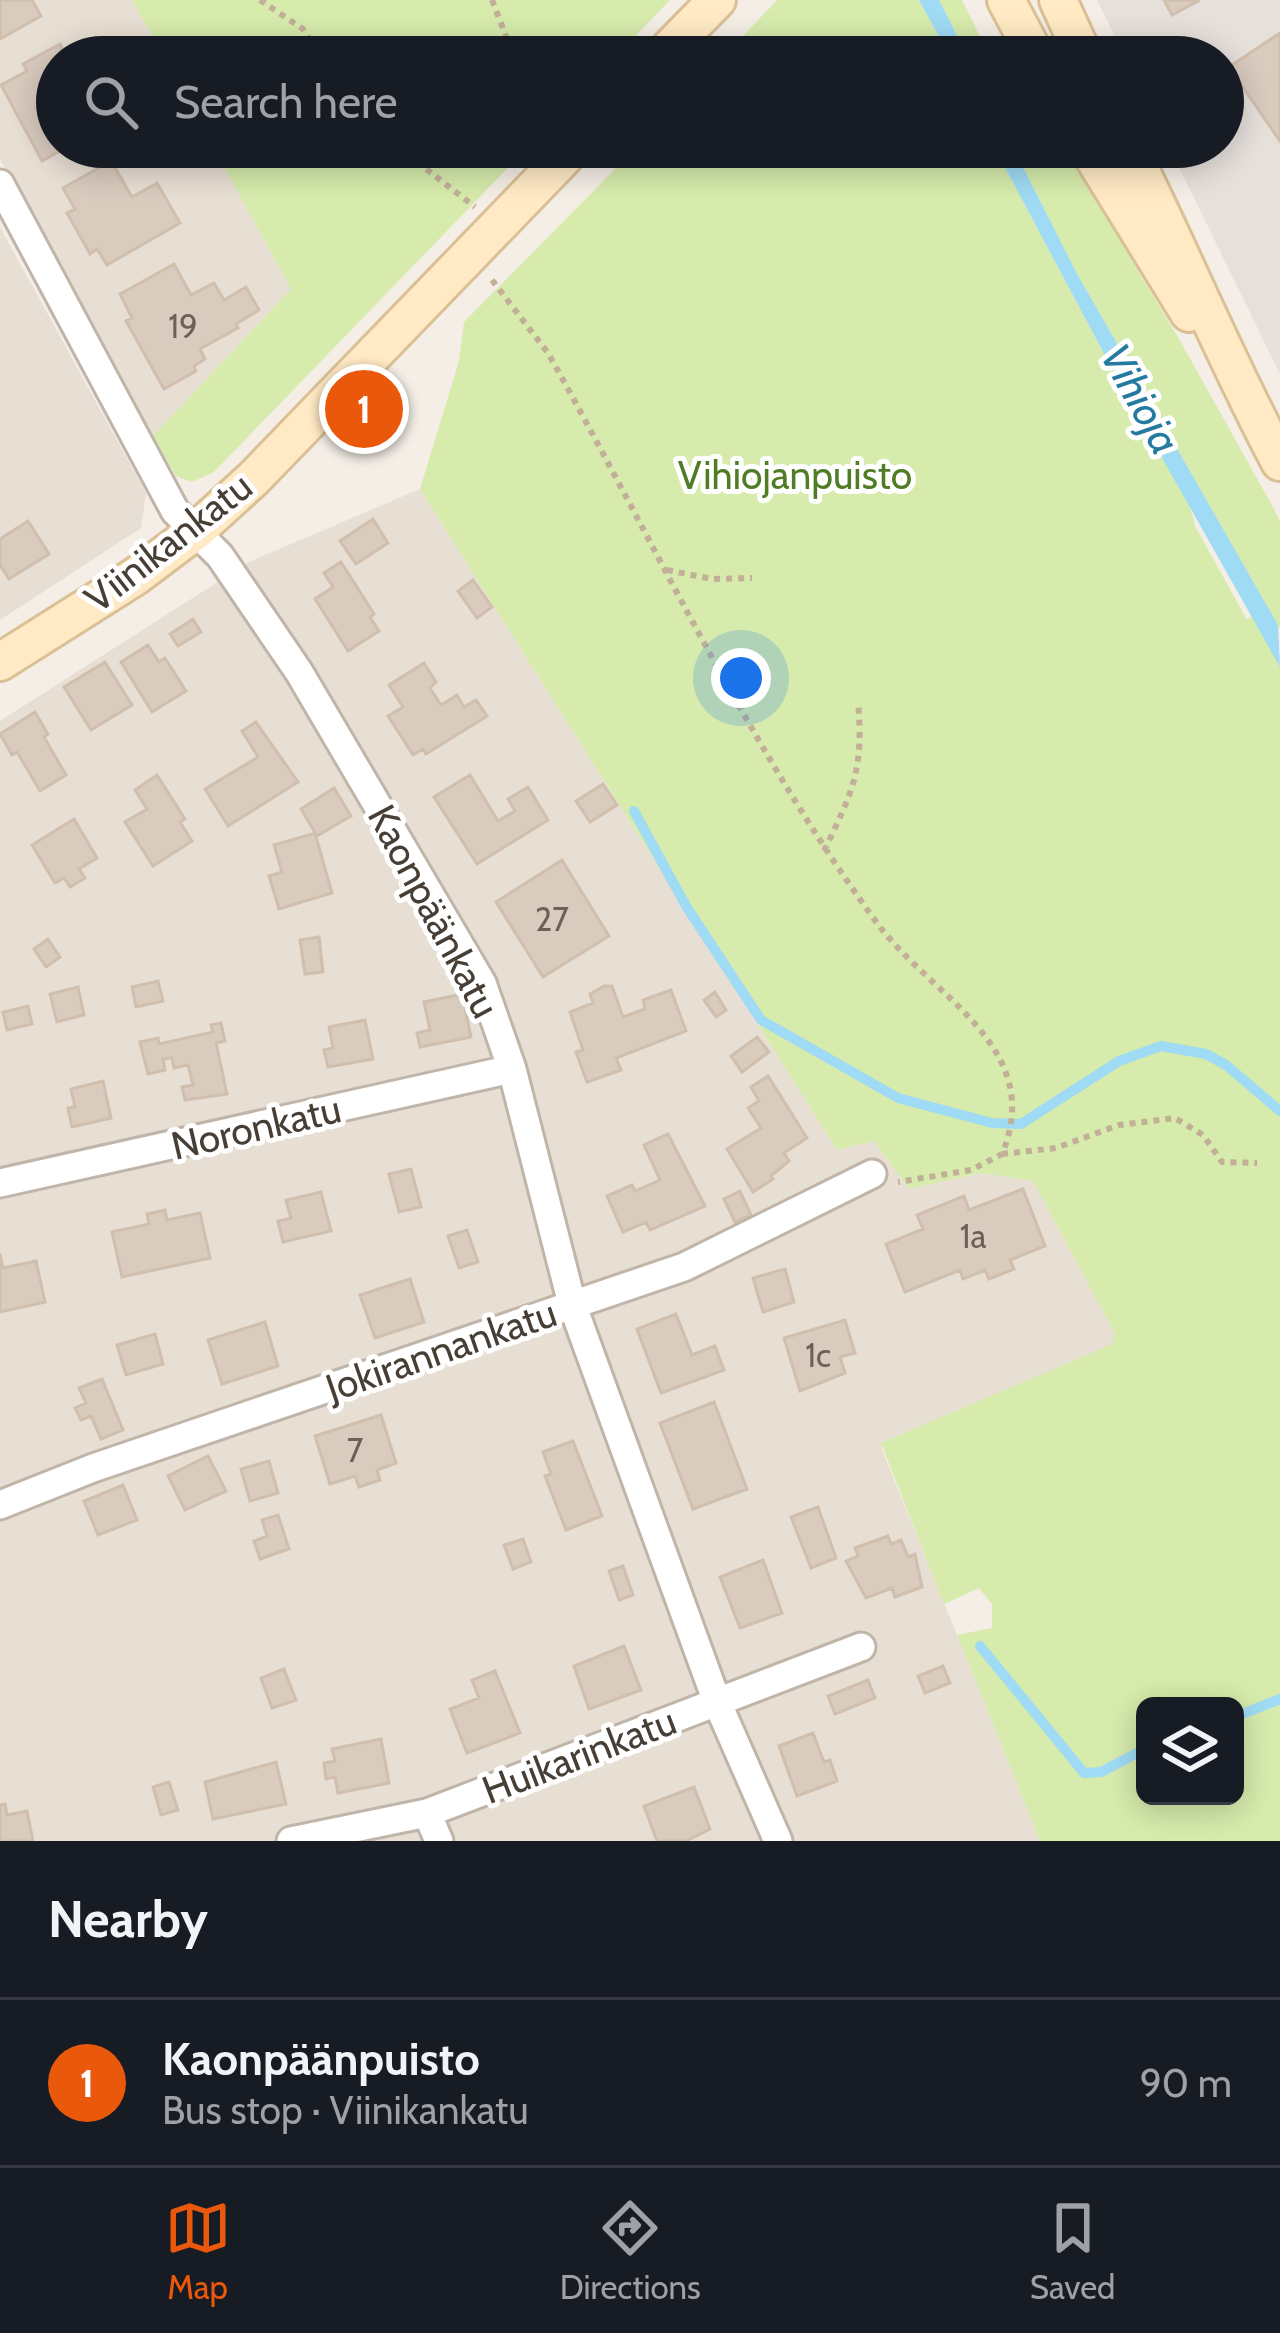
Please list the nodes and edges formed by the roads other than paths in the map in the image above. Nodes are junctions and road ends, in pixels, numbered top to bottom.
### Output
1 (717, 0) edge
2 (1006, 0) edge
3 (1058, 0) edge
4 (682, 36) edge
5 (1025, 36) edge
6 (1074, 36) edge
7 (554, 168) edge
8 (1100, 168) edge
9 (1139, 168) edge
10 (0, 184) edge
11 (1231, 369) junction
12 (1280, 462) edge
13 (197, 530) junction
14 (0, 662) edge
15 (512, 1070) junction
16 (872, 1174) road end
17 (0, 1184) edge
18 (572, 1304) junction
19 (0, 1505) edge
20 (861, 1647) dead end
21 (717, 1702) junction
22 (427, 1813) junction
23 (291, 1841) edge
24 (439, 1841) edge
25 (778, 1841) edge

1 - 4 main road
2 - 5 main road
3 - 6 main road
7 - 13 main road, Viinikankatu
8 - 11 main road
9 - 11 main road
10 - 13 street, Kaonpäänkatu
11 - 12 main road
13 - 14 main road, Viinikankatu
13 - 15 street, Kaonpäänkatu
15 - 17 street, Noronkatu
15 - 18 street, Kaonpäänkatu
16 - 18 street, Jokirannankatu
18 - 19 street, Jokirannankatu
18 - 21 street, Kaonpäänkatu
20 - 21 street, Huikarinkatu
21 - 22 street, Huikarinkatu
21 - 25 street, Kaonpäänkatu
22 - 23 street, Huikarinkatu
22 - 24 street

